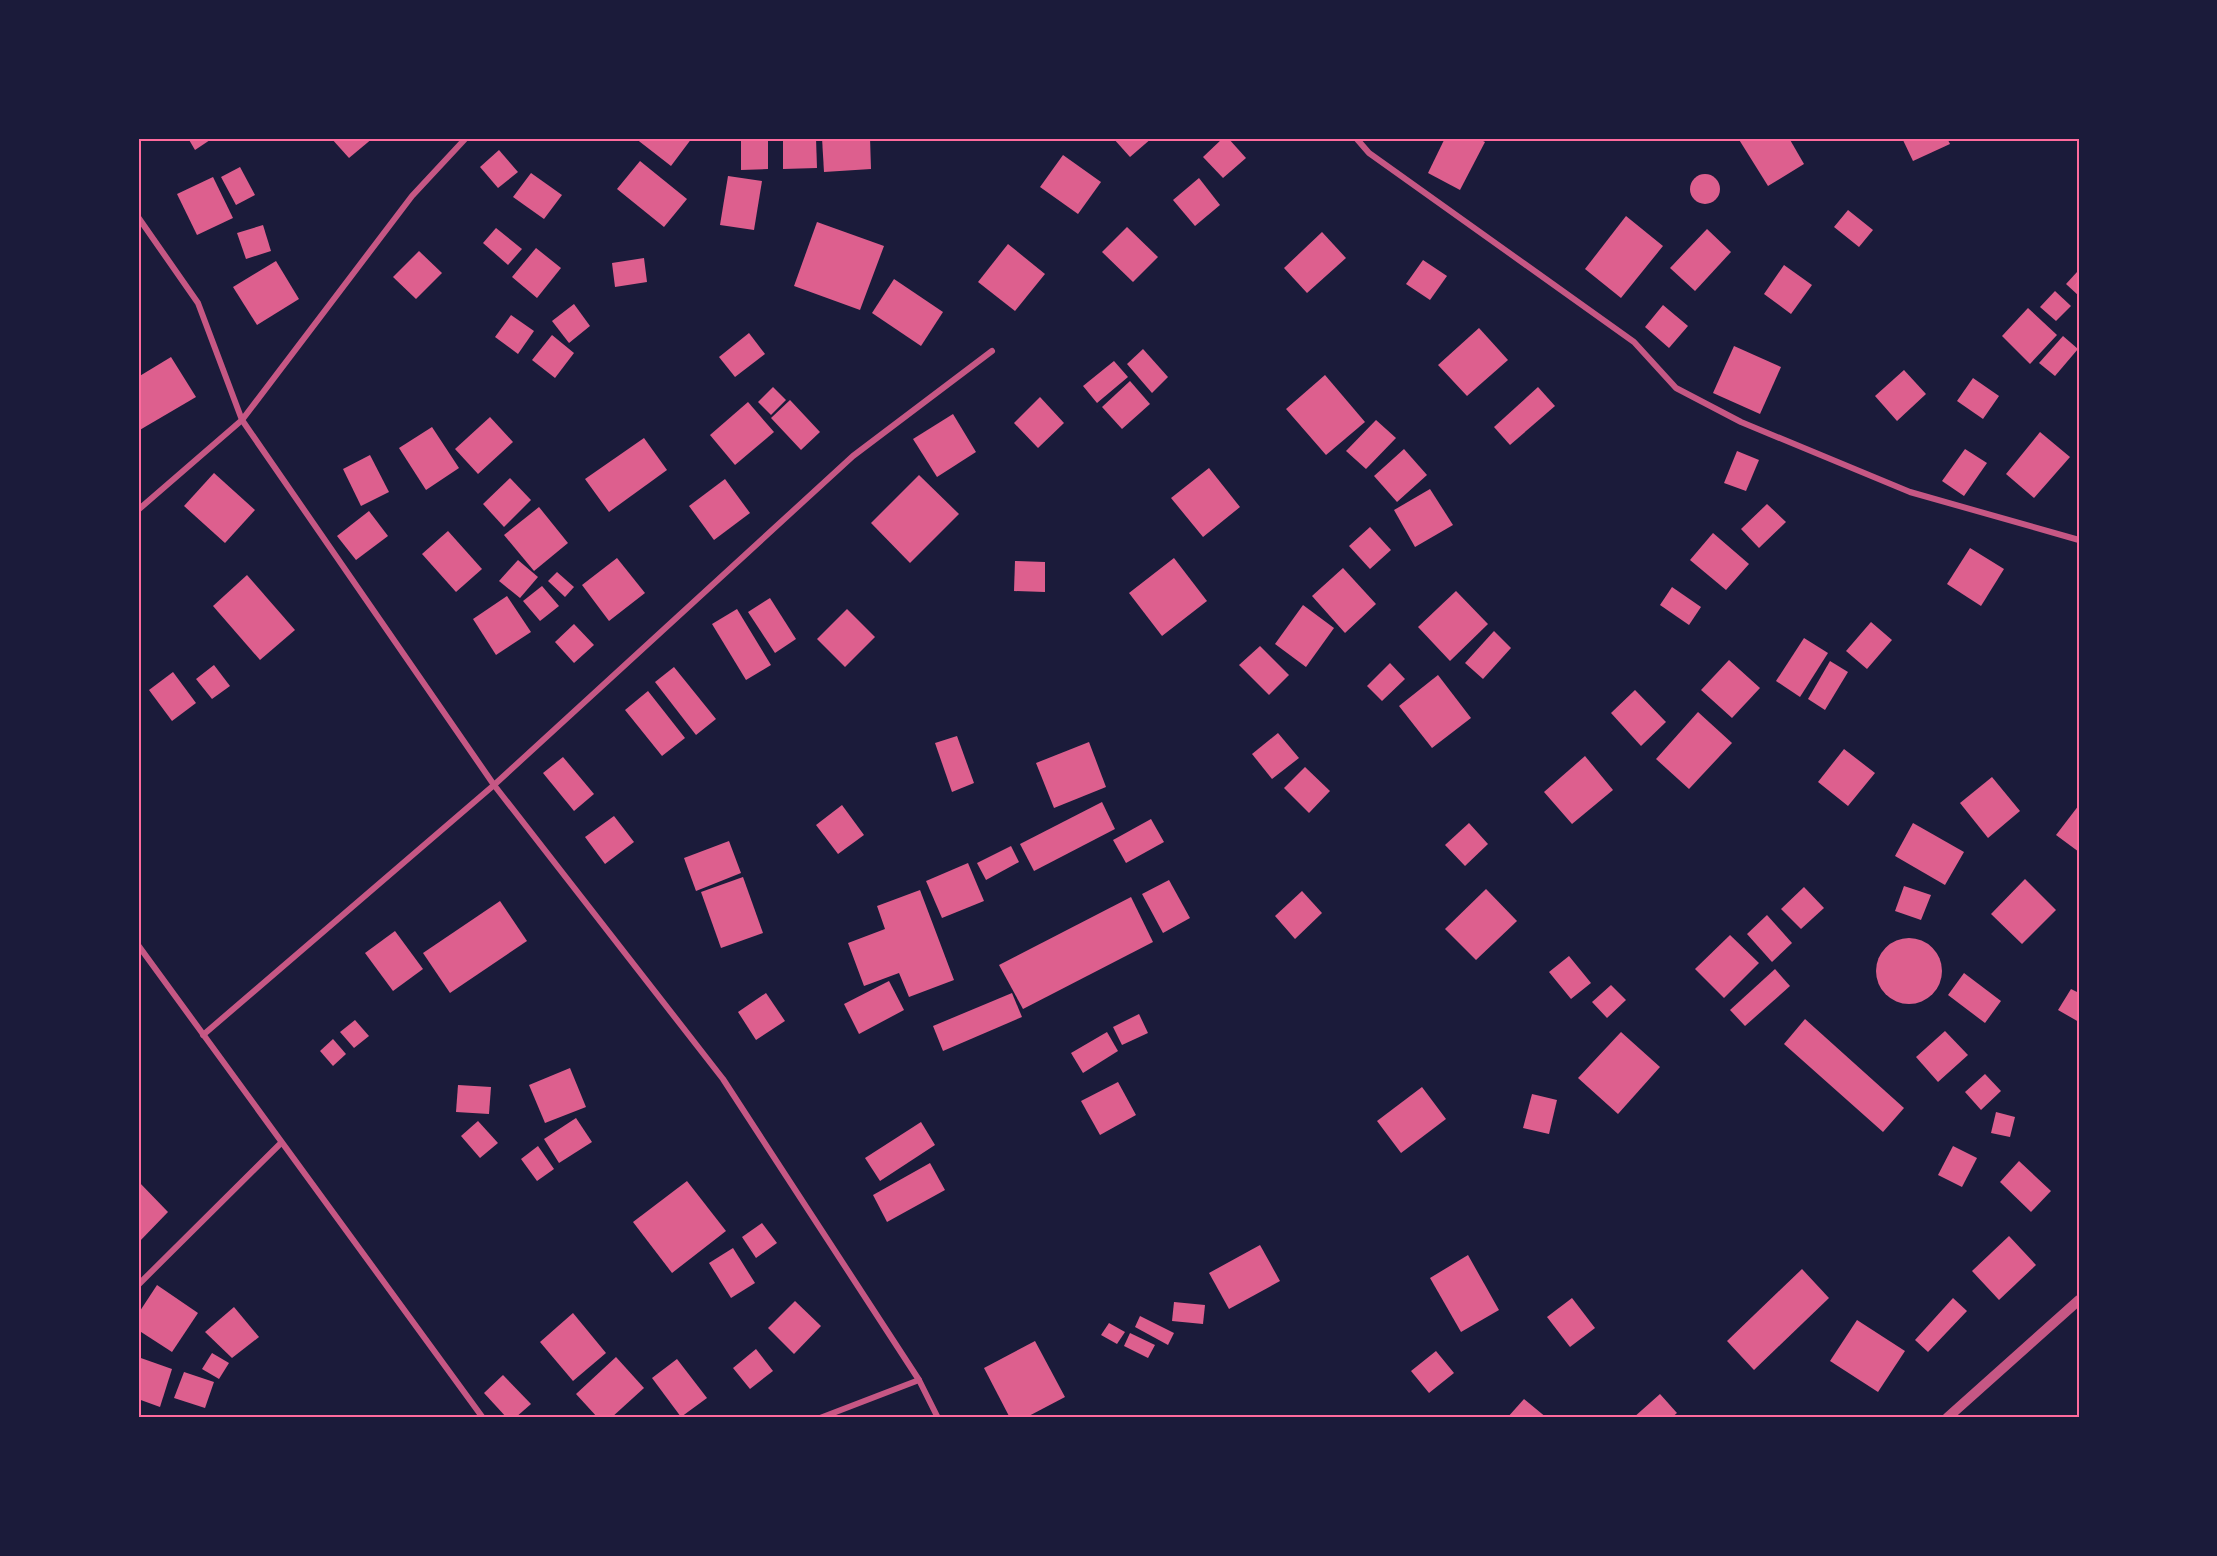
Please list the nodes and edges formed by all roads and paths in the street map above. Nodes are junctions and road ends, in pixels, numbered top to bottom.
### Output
1 (466, 138) edge
2 (1356, 138) edge
3 (138, 217) edge
4 (992, 351) dead end
5 (242, 420) junction
6 (138, 510) edge
7 (2079, 540) edge
8 (494, 785) junction
9 (138, 945) edge
10 (203, 1035) junction
11 (281, 1143) junction
12 (138, 1286) edge
13 (2079, 1300) edge
14 (919, 1380) junction
15 (483, 1418) edge
16 (820, 1418) edge
17 (938, 1418) edge
18 (1947, 1418) edge

1 - 5 street
2 - 7 street
3 - 5 street
4 - 8 street
5 - 6 street
5 - 8 street
8 - 10 street
8 - 14 street
9 - 10 street
10 - 11 street
11 - 12 street
11 - 15 street
13 - 18 street
14 - 16 street
14 - 17 street

